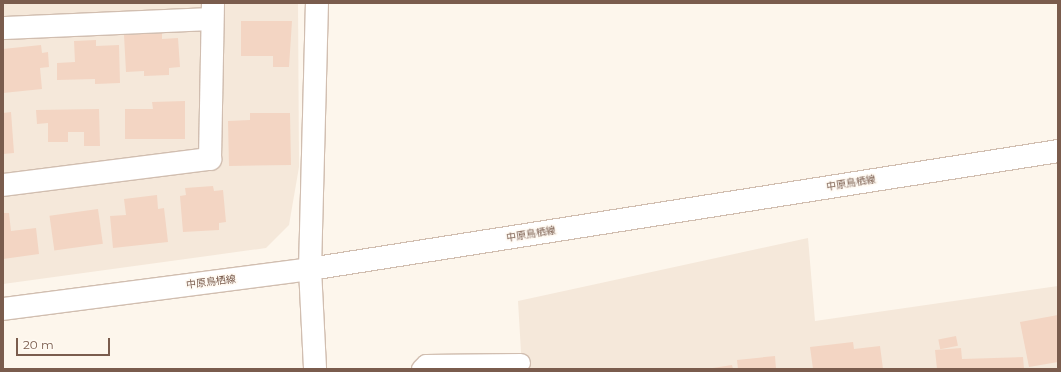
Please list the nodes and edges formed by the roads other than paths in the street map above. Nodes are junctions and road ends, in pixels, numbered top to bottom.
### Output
1 (317, 3) edge
2 (213, 11) edge
3 (3, 28) edge
4 (1058, 151) edge
5 (3, 185) edge
6 (310, 269) junction
7 (3, 309) edge
8 (521, 363) dead end
9 (315, 369) edge
10 (421, 369) edge

1 - 6 main road
2 - 3 main road
2 - 5 main road
4 - 6 main road, 中原鳥栖線
6 - 7 main road, 中原鳥栖線
6 - 9 main road
8 - 10 lane

